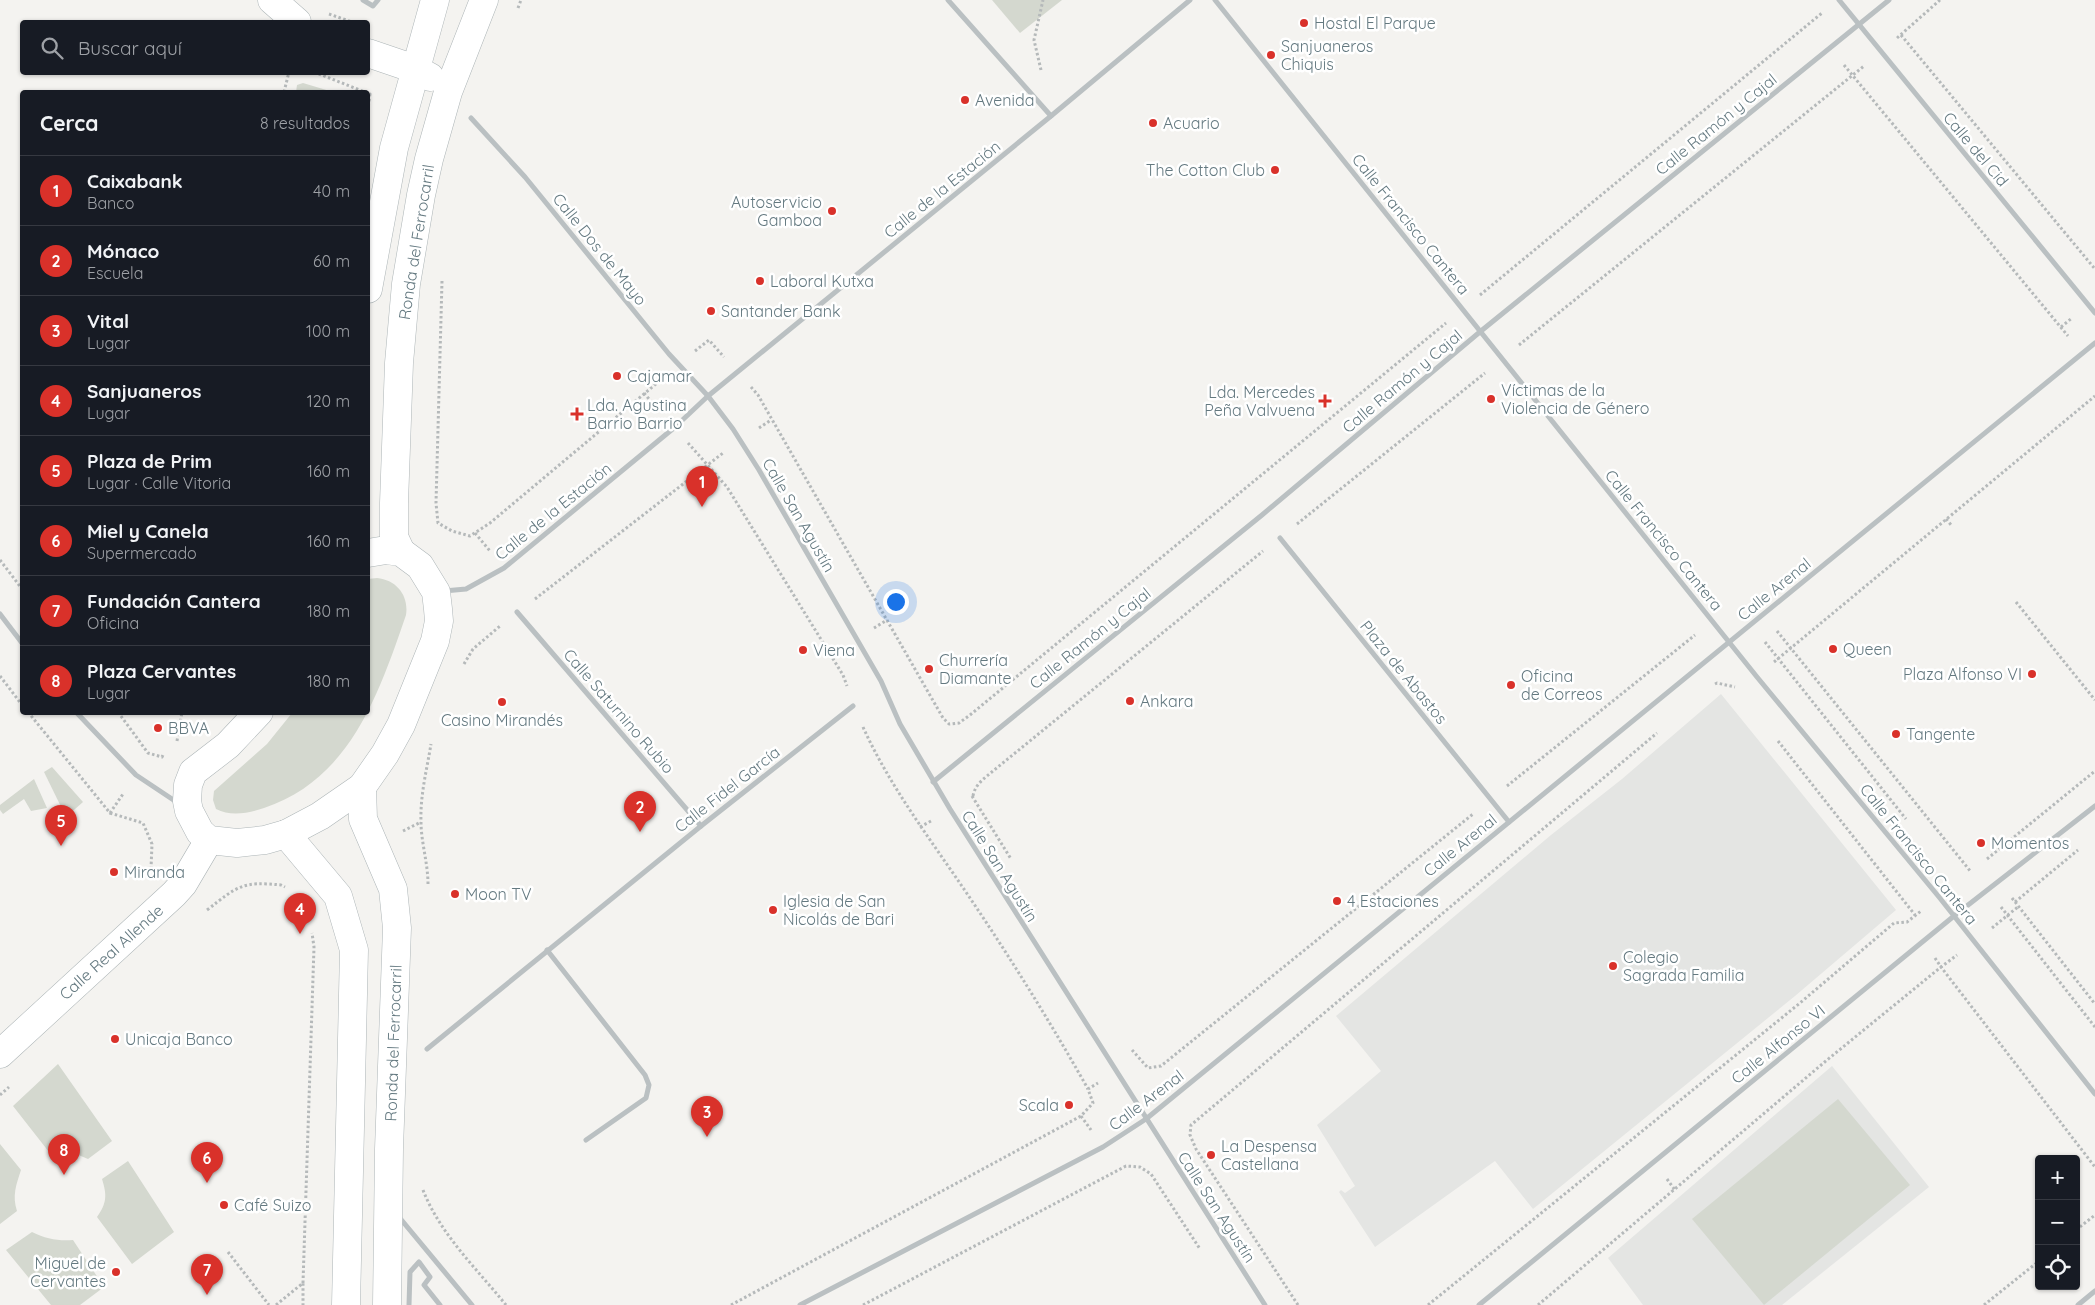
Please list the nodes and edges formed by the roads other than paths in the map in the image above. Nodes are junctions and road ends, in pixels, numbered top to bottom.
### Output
1 (272, 0) edge
2 (363, 0) edge
3 (378, 0) edge
4 (435, 0) edge
5 (484, 0) edge
6 (948, 0) edge
7 (1190, 0) edge
8 (1215, 0) edge
9 (1839, 0) edge
10 (1889, 0) edge
11 (295, 20) edge
12 (1859, 26) junction
13 (370, 54) edge
14 (415, 69) junction
15 (448, 92) junction
16 (1051, 116) junction
17 (471, 118) dead end
18 (370, 278) edge
19 (2095, 313) edge
20 (1481, 331) junction
21 (2095, 343) edge
22 (708, 396) junction
23 (1280, 538) road end
24 (401, 552) junction
25 (370, 553) edge
26 (436, 592) junction
27 (517, 612) dead end
28 (0, 614) edge
29 (20, 640) edge
30 (1729, 642) junction
31 (853, 706) road end
32 (79, 715) edge
33 (256, 715) edge
34 (933, 782) junction
35 (362, 787) junction
36 (2095, 806) edge
37 (189, 811) junction
38 (1509, 822) junction
39 (701, 826) junction
40 (286, 834) junction
41 (209, 840) junction
42 (1954, 916) junction
43 (547, 950) junction
44 (427, 1049) dead end
45 (0, 1054) edge
46 (2095, 1094) edge
47 (1146, 1118) junction
48 (586, 1140) dead end
49 (388, 1204) junction
50 (2095, 1291) edge
51 (346, 1305) edge
52 (386, 1305) edge
53 (409, 1305) edge
54 (440, 1305) edge
55 (472, 1305) edge
56 (800, 1305) edge
57 (1265, 1305) edge
58 (1479, 1305) edge
59 (2078, 1305) edge

1 - 11 main road
2 - 3 street
4 - 14 main road
5 - 15 main road, Ronda del Ferrocarril
6 - 16 street
7 - 16 street, Calle de la Estación
8 - 20 street, Calle Francisco Cantera
9 - 12 street, Calle del Cid
10 - 12 street, Calle Ramón y Cajal
12 - 19 street, Calle del Cid
12 - 20 street, Calle Ramón y Cajal
13 - 14 main road
14 - 15 main road
14 - 18 main road
15 - 24 main road, Ronda del Ferrocarril
16 - 22 street, Calle de la Estación
17 - 22 street, Calle Dos de Mayo
20 - 30 street, Calle Francisco Cantera
20 - 34 street, Calle Ramón y Cajal
21 - 30 street, Calle Arenal
22 - 26 street, Calle de la Estación
22 - 34 street, Calle San Agustín
23 - 38 street, Plaza de Abastos
24 - 25 main road
24 - 26 main road
26 - 35 main road
27 - 39 street, Calle Saturnino Rubio
28 - 29 street
30 - 38 street, Calle Arenal
30 - 42 street, Calle Francisco Cantera
31 - 39 street, Calle Fidel García
32 - 37 street
33 - 37 main road
34 - 47 street, Calle San Agustín
35 - 40 main road
35 - 49 main road, Ronda del Ferrocarril
36 - 42 street, Calle Alfonso VI
37 - 41 main road
38 - 47 street, Calle Arenal
39 - 43 street, Calle Fidel García
40 - 41 main road
40 - 51 main road
41 - 45 main road, Calle Real Allende
42 - 46 street, Calle Francisco Cantera
42 - 58 street, Calle Alfonso VI
43 - 44 street, Calle Fidel García
43 - 48 street
47 - 56 street, Calle Arenal
47 - 57 street, Calle San Agustín
49 - 52 main road, Ronda del Ferrocarril
49 - 55 street
50 - 59 street
53 - 54 street

